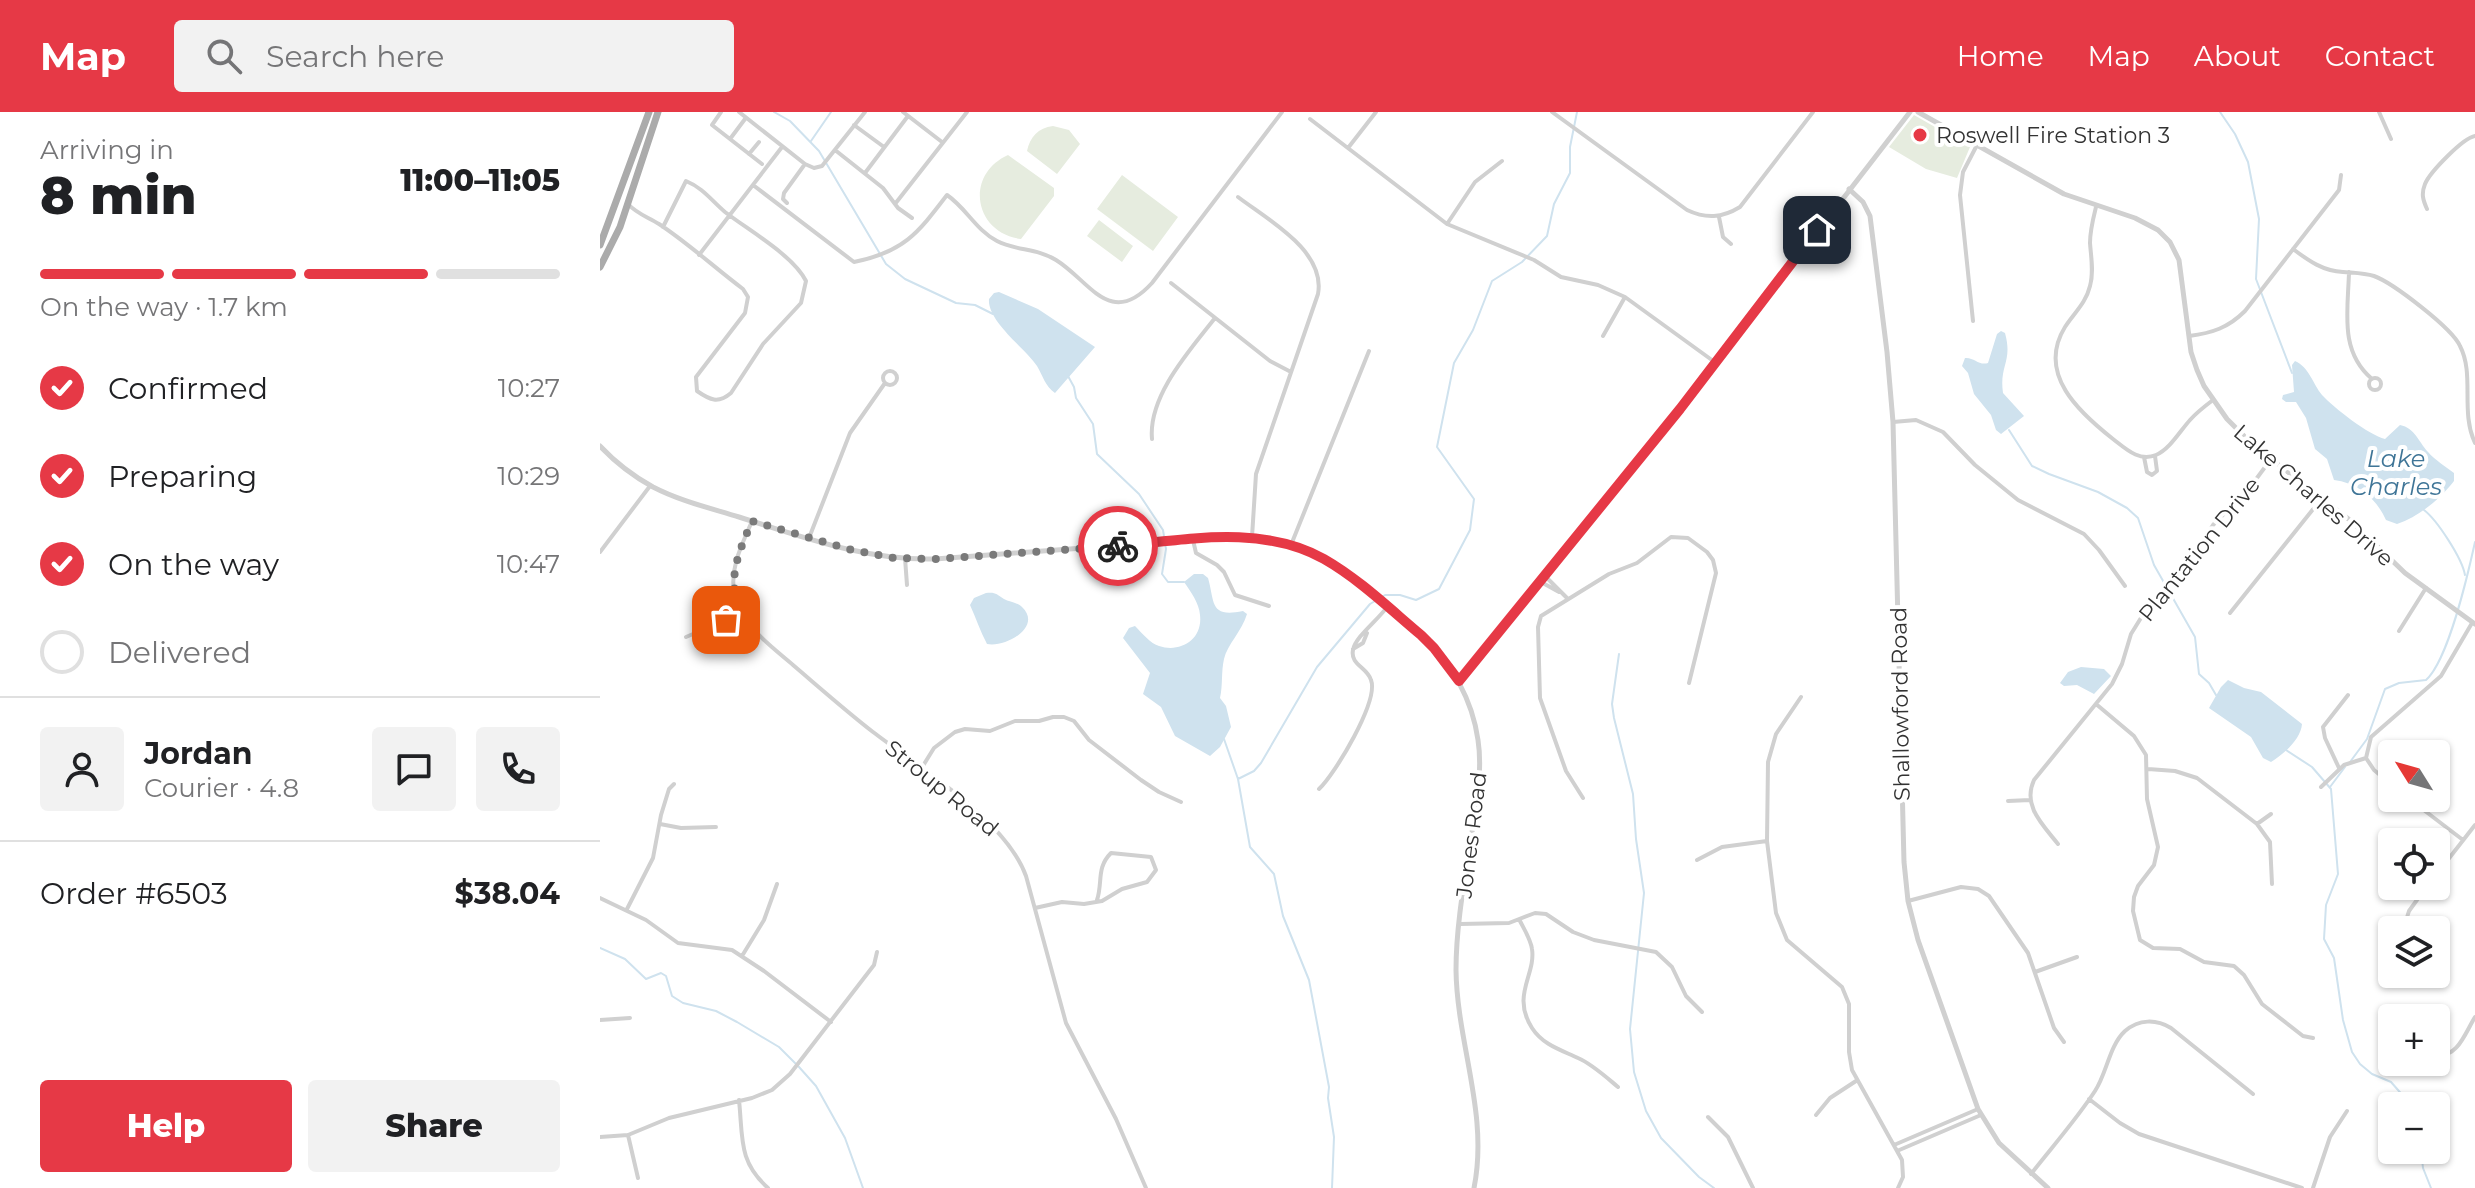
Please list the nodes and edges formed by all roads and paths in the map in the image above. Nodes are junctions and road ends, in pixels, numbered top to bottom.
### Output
1 (649, 112) edge
2 (658, 112) edge
3 (721, 112) edge
4 (739, 112) edge
5 (865, 112) edge
6 (967, 112) edge
7 (1282, 112) edge
8 (1376, 112) edge
9 (1552, 112) edge
10 (1813, 112) edge
11 (1910, 112) edge
12 (1918, 112) edge
13 (2379, 112) edge
14 (905, 114) edge
15 (746, 118) junction
16 (1310, 119) dead end
17 (854, 125) junction
18 (2475, 136) edge
19 (730, 139) junction
20 (2391, 139) dead end
21 (759, 142) dead end
22 (943, 142) junction
23 (1977, 145) junction
24 (782, 147) junction
25 (884, 147) junction
26 (1348, 148) junction
27 (835, 150) junction
28 (749, 154) junction
29 (1502, 161) dead end
30 (762, 164) dead end
31 (805, 164) junction
32 (865, 173) junction
33 (2341, 175) dead end
34 (753, 185) junction
35 (1849, 189) junction
36 (1238, 197) dead end
37 (628, 203) junction
38 (787, 203) dead end
39 (895, 204) junction
40 (2096, 207) junction
41 (2427, 209) dead end
42 (730, 216) junction
43 (1719, 217) junction
44 (912, 218) dead end
45 (1447, 224) junction
46 (663, 227) junction
47 (1731, 244) dead end
48 (600, 245) edge
49 (2293, 249) junction
50 (699, 255) junction
51 (600, 267) edge
52 (2349, 272) junction
53 (1171, 283) dead end
54 (1625, 297) junction
55 (1215, 318) junction
56 (1973, 321) dead end
57 (1603, 336) dead end
58 (2189, 336) junction
59 (1369, 351) dead end
60 (1716, 363) junction
61 (1291, 372) junction
62 (2372, 379) dead end
63 (885, 383) dead end
64 (2213, 400) junction
65 (1893, 422) junction
66 (1152, 439) dead end
67 (2475, 443) edge
68 (600, 446) edge
69 (2155, 456) junction
70 (2144, 457) junction
71 (2271, 459) junction
72 (650, 486) junction
73 (2322, 498) junction
74 (752, 521) junction
75 (1252, 537) junction
76 (809, 538) junction
77 (1193, 540) junction
78 (1291, 545) junction
79 (1110, 546) junction
80 (600, 552) edge
81 (905, 558) junction
82 (1110, 562) dead end
83 (1543, 579) junction
84 (907, 585) dead end
85 (2125, 586) dead end
86 (2426, 588) junction
87 (1567, 598) junction
88 (1269, 606) dead end
89 (1387, 607) junction
90 (742, 613) junction
91 (2230, 613) dead end
92 (2474, 624) edge
93 (2399, 631) dead end
94 (686, 637) dead end
95 (1459, 681) junction
96 (1689, 683) dead end
97 (2348, 695) dead end
98 (1801, 697) dead end
99 (2096, 704) junction
100 (2366, 758) junction
101 (2339, 768) junction
102 (921, 769) junction
103 (2148, 769) junction
104 (2378, 773) edge
105 (674, 784) dead end
106 (2321, 787) dead end
107 (1319, 789) dead end
108 (1583, 798) dead end
109 (2030, 800) junction
110 (1181, 802) dead end
111 (2008, 803) dead end
112 (2426, 812) edge
113 (2271, 814) dead end
114 (660, 824) junction
115 (2257, 824) junction
116 (2475, 825) edge
117 (716, 827) dead end
118 (2463, 840) junction
119 (1767, 841) junction
120 (2058, 844) dead end
121 (2450, 857) edge
122 (1697, 860) dead end
123 (777, 884) dead end
124 (2272, 884) dead end
125 (1100, 890) junction
126 (1111, 895) junction
127 (600, 898) edge
128 (1097, 900) junction
129 (1908, 901) junction
130 (1035, 908) junction
131 (627, 909) junction
132 (1520, 921) junction
133 (1460, 924) junction
134 (877, 952) dead end
135 (742, 956) junction
136 (2077, 957) dead end
137 (2035, 972) junction
138 (1702, 1012) dead end
139 (2475, 1017) edge
140 (630, 1018) dead end
141 (600, 1020) edge
142 (831, 1022) junction
143 (2313, 1038) dead end
144 (2064, 1042) dead end
145 (2450, 1054) edge
146 (1856, 1081) junction
147 (1618, 1087) dead end
148 (2253, 1094) dead end
149 (2089, 1099) junction
150 (739, 1100) junction
151 (2347, 1111) dead end
152 (1980, 1112) junction
153 (1816, 1115) dead end
154 (1708, 1117) dead end
155 (628, 1135) junction
156 (600, 1137) edge
157 (1896, 1148) junction
158 (2031, 1174) junction
159 (638, 1178) dead end
160 (768, 1188) edge
161 (1146, 1188) edge
162 (1474, 1188) edge
163 (1753, 1188) edge
164 (1898, 1188) edge
165 (2048, 1188) edge
166 (2302, 1188) edge
167 (2313, 1188) edge

1 - 48 main road
2 - 37 main road
3 - 19 street
4 - 15 street
5 - 17 street
6 - 22 street
7 - 34 street
8 - 26 street
9 - 43 street
10 - 43 street
11 - 35 street
12 - 23 street, Lake Charles Drive
13 - 20 street
14 - 22 street
14 - 25 street
15 - 19 street
15 - 24 street
16 - 26 street
17 - 25 street
17 - 27 street
18 - 41 street
19 - 28 street
21 - 28 street
22 - 39 street
23 - 40 street, Lake Charles Drive
23 - 56 street
24 - 31 street
24 - 34 street
25 - 32 street
26 - 45 street
27 - 31 street
27 - 32 street
28 - 30 street
29 - 45 street
31 - 38 street
32 - 39 street
33 - 49 street
34 - 42 street
35 - 60 street
35 - 65 street, Shallowford Road
36 - 61 street
37 - 46 street
37 - 51 main road
39 - 44 street
40 - 58 street, Lake Charles Drive
40 - 70 street
42 - 46 street
42 - 50 street
42 - 50 street
43 - 47 street
45 - 54 street
46 - 50 street
49 - 52 street
49 - 58 street
52 - 62 street
52 - 67 street
53 - 55 street
54 - 57 street
54 - 60 street
55 - 61 street
55 - 66 street
58 - 64 street, Lake Charles Drive
59 - 78 street
60 - 83 street
61 - 75 street
63 - 76 street
64 - 69 street
64 - 71 street, Lake Charles Drive
65 - 85 street
65 - 129 street, Shallowford Road
68 - 72 street, Jones Road
69 - 70 street
69 - 70 street
71 - 73 street, Lake Charles Drive
71 - 99 street, Plantation Drive
72 - 74 street, Jones Road
72 - 80 street
73 - 86 street, Lake Charles Drive
73 - 91 street
74 - 76 street, Jones Road
74 - 90 street, Stroup Road
75 - 77 street, Jones Road
75 - 78 street, Jones Road
76 - 81 street, Jones Road
77 - 79 street, Jones Road
77 - 88 street
78 - 89 street, Jones Road
79 - 81 street, Jones Road
79 - 82 street
81 - 84 street
83 - 87 street
83 - 95 street
86 - 92 street, Lake Charles Drive
86 - 93 street
87 - 96 street
87 - 108 street
89 - 95 street, Jones Road
89 - 107 street
90 - 94 street
90 - 102 street, Stroup Road
92 - 100 street
95 - 133 street, Jones Road
97 - 101 street
98 - 119 street
99 - 103 street
99 - 109 street, Plantation Drive
100 - 101 street
100 - 104 street
101 - 106 street
102 - 110 street
102 - 130 street, Stroup Road
103 - 115 street
103 - 143 street
105 - 114 street
109 - 111 street
109 - 120 street
112 - 118 street
113 - 115 street
114 - 117 street
114 - 131 street
115 - 124 street
116 - 118 street
118 - 121 street
119 - 122 street
119 - 146 street
123 - 135 street
125 - 126 street
125 - 126 street
125 - 128 street
126 - 128 street
127 - 131 street
128 - 130 street
129 - 137 street
129 - 152 street, Shallowford Road
130 - 161 street, Stroup Road
131 - 135 street
132 - 133 street
132 - 138 street
132 - 147 street
133 - 162 street, Jones Road
134 - 142 street
135 - 142 street
136 - 137 street
137 - 144 street
139 - 145 street
140 - 141 street
142 - 150 street
146 - 153 street
146 - 157 street
148 - 149 street
149 - 158 street
149 - 166 street
150 - 155 street
150 - 160 street
151 - 167 street
152 - 157 street
152 - 158 street, Shallowford Road
154 - 163 street
155 - 156 street
155 - 159 street
157 - 164 street
158 - 165 street, Shallowford Road

